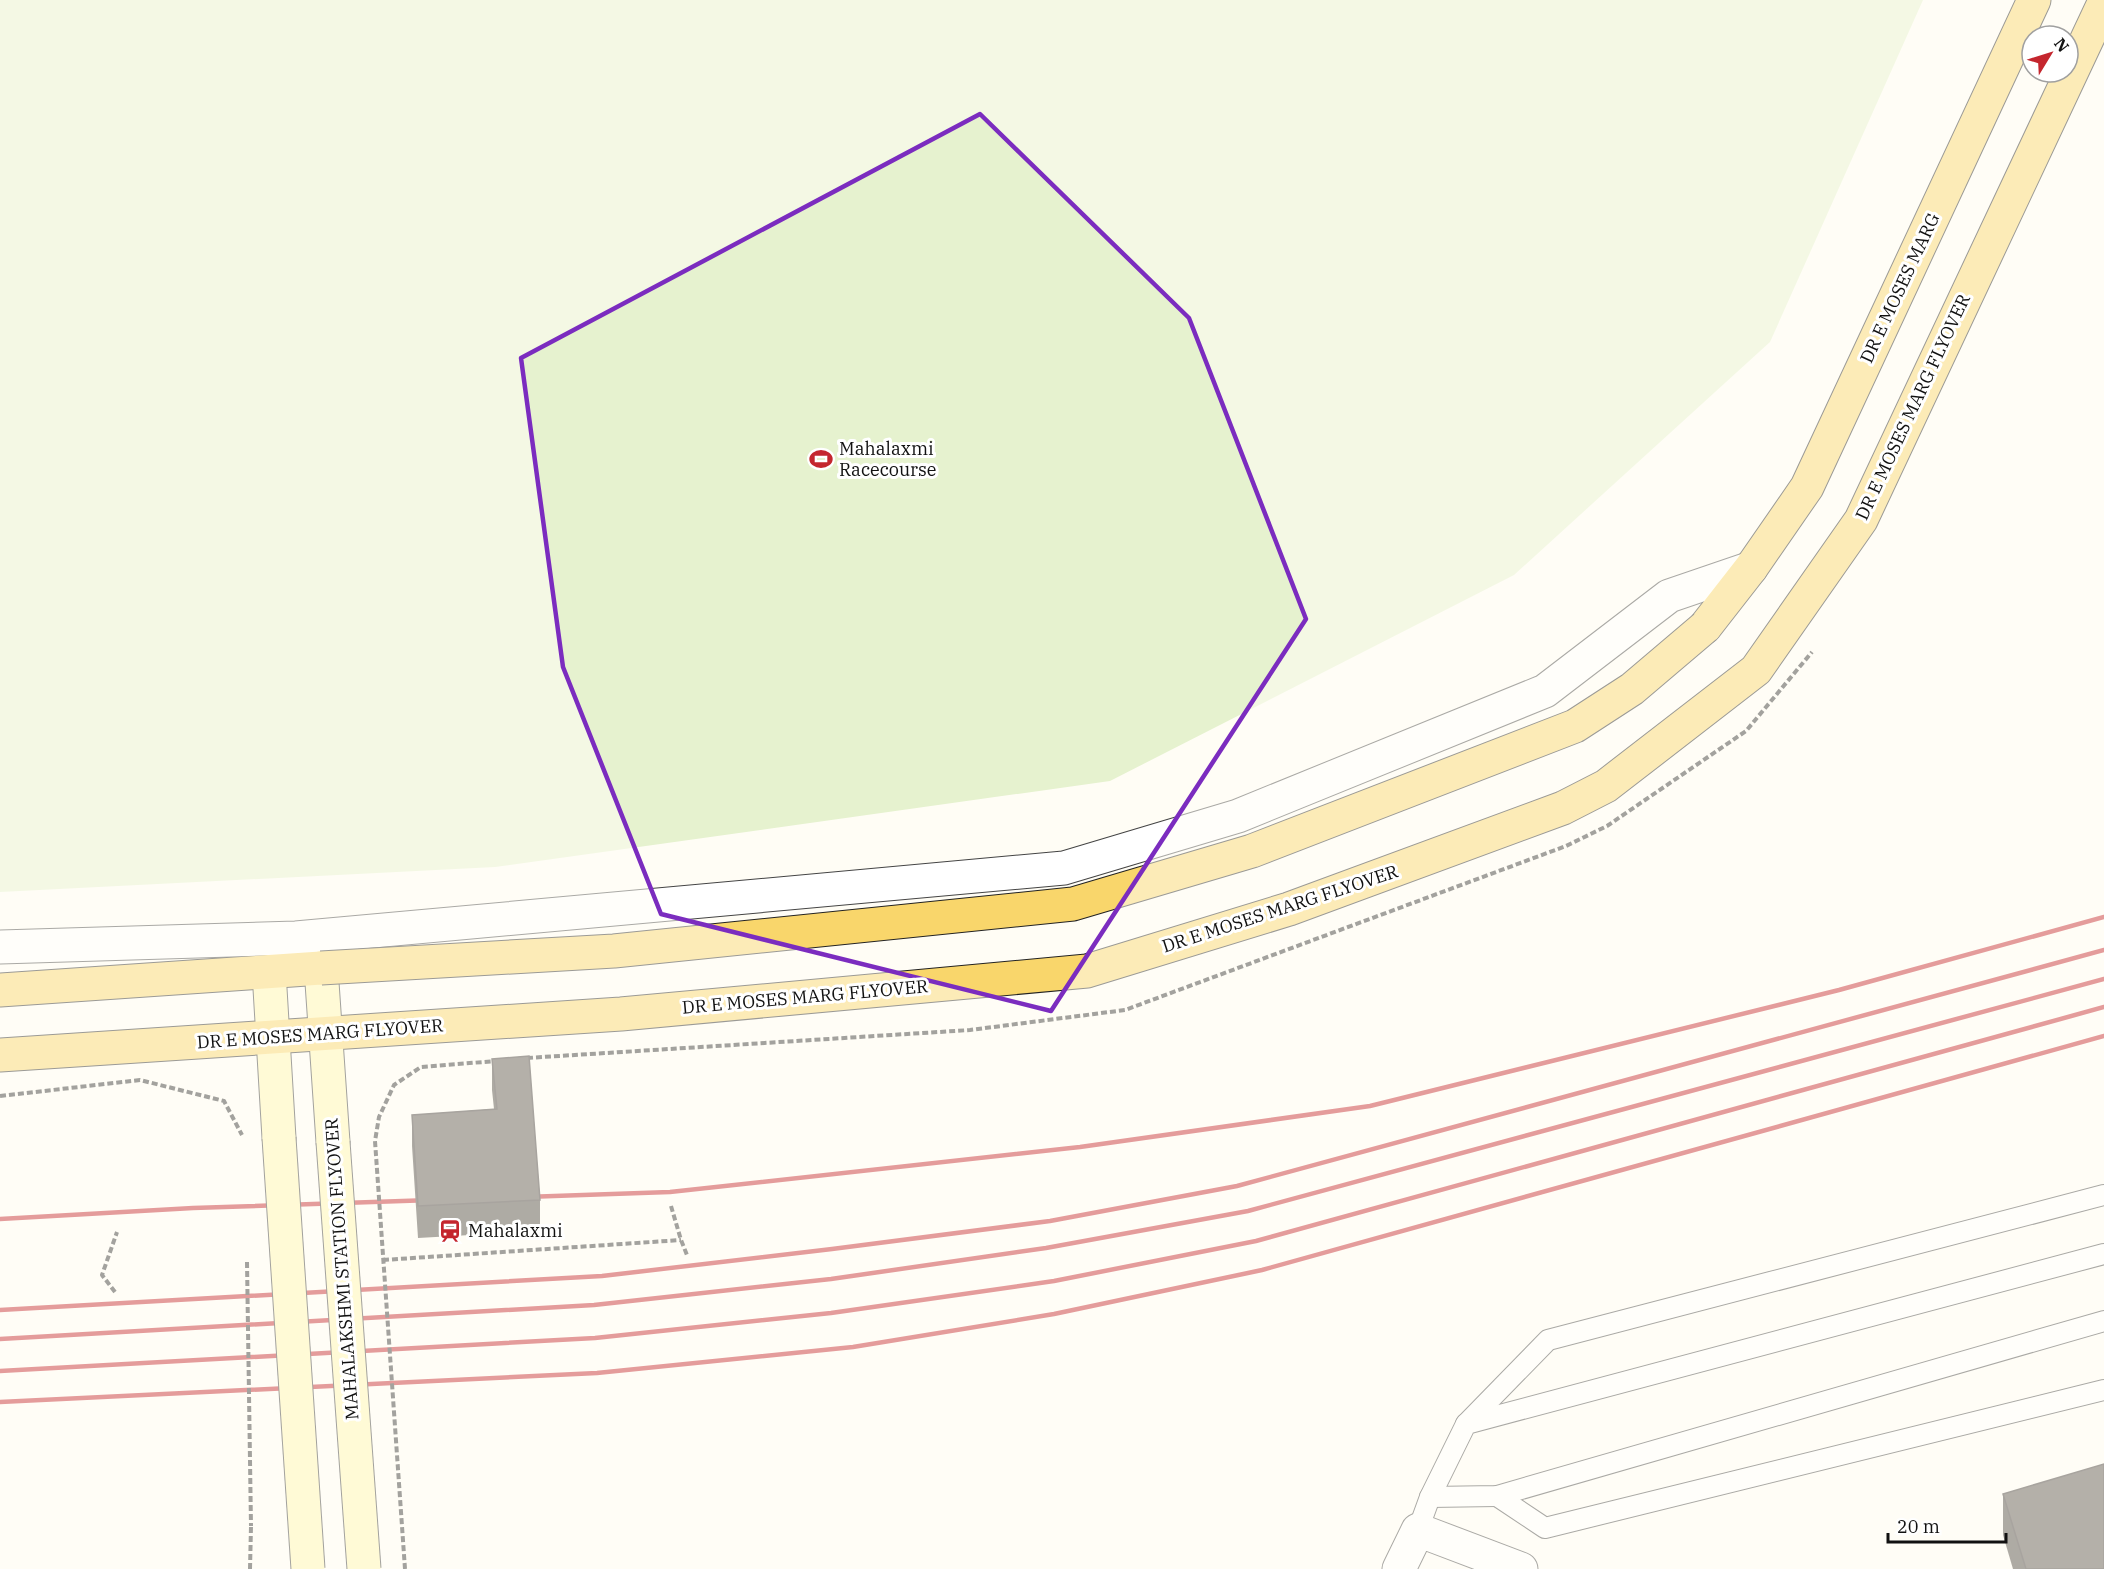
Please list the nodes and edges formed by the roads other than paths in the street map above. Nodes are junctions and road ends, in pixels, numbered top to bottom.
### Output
1 (2034, 0) edge
2 (2104, 3) edge
3 (1751, 568) junction
4 (0, 947) edge
5 (321, 968) junction
6 (269, 972) junction
7 (0, 990) edge
8 (325, 1034) junction
9 (272, 1037) junction
10 (0, 1055) edge
11 (2104, 1195) edge
12 (2104, 1254) edge
13 (2104, 1322) edge
14 (2104, 1390) edge
15 (1466, 1424) junction
16 (1497, 1496) junction
17 (1430, 1497) junction
18 (1418, 1530) junction
19 (308, 1569) edge
20 (364, 1569) edge
21 (1399, 1569) edge
22 (1521, 1569) edge

1 - 3 main road, DR E MOSES MARG
2 - 8 main road, DR E MOSES MARG FLYOVER
3 - 4 street
3 - 5 main road, bridge
5 - 6 main road
5 - 8 main road, MAHALAKSHMI STATION FLYOVER
6 - 7 main road
6 - 9 main road
8 - 9 main road, DR E MOSES MARG FLYOVER
8 - 20 main road, MAHALAKSHMI STATION FLYOVER, bridge
9 - 10 main road, DR E MOSES MARG FLYOVER
9 - 19 main road, bridge
11 - 15 lane
12 - 15 lane
13 - 16 lane
14 - 16 lane
15 - 17 lane
16 - 17 lane
17 - 18 lane
18 - 21 street
18 - 22 street

